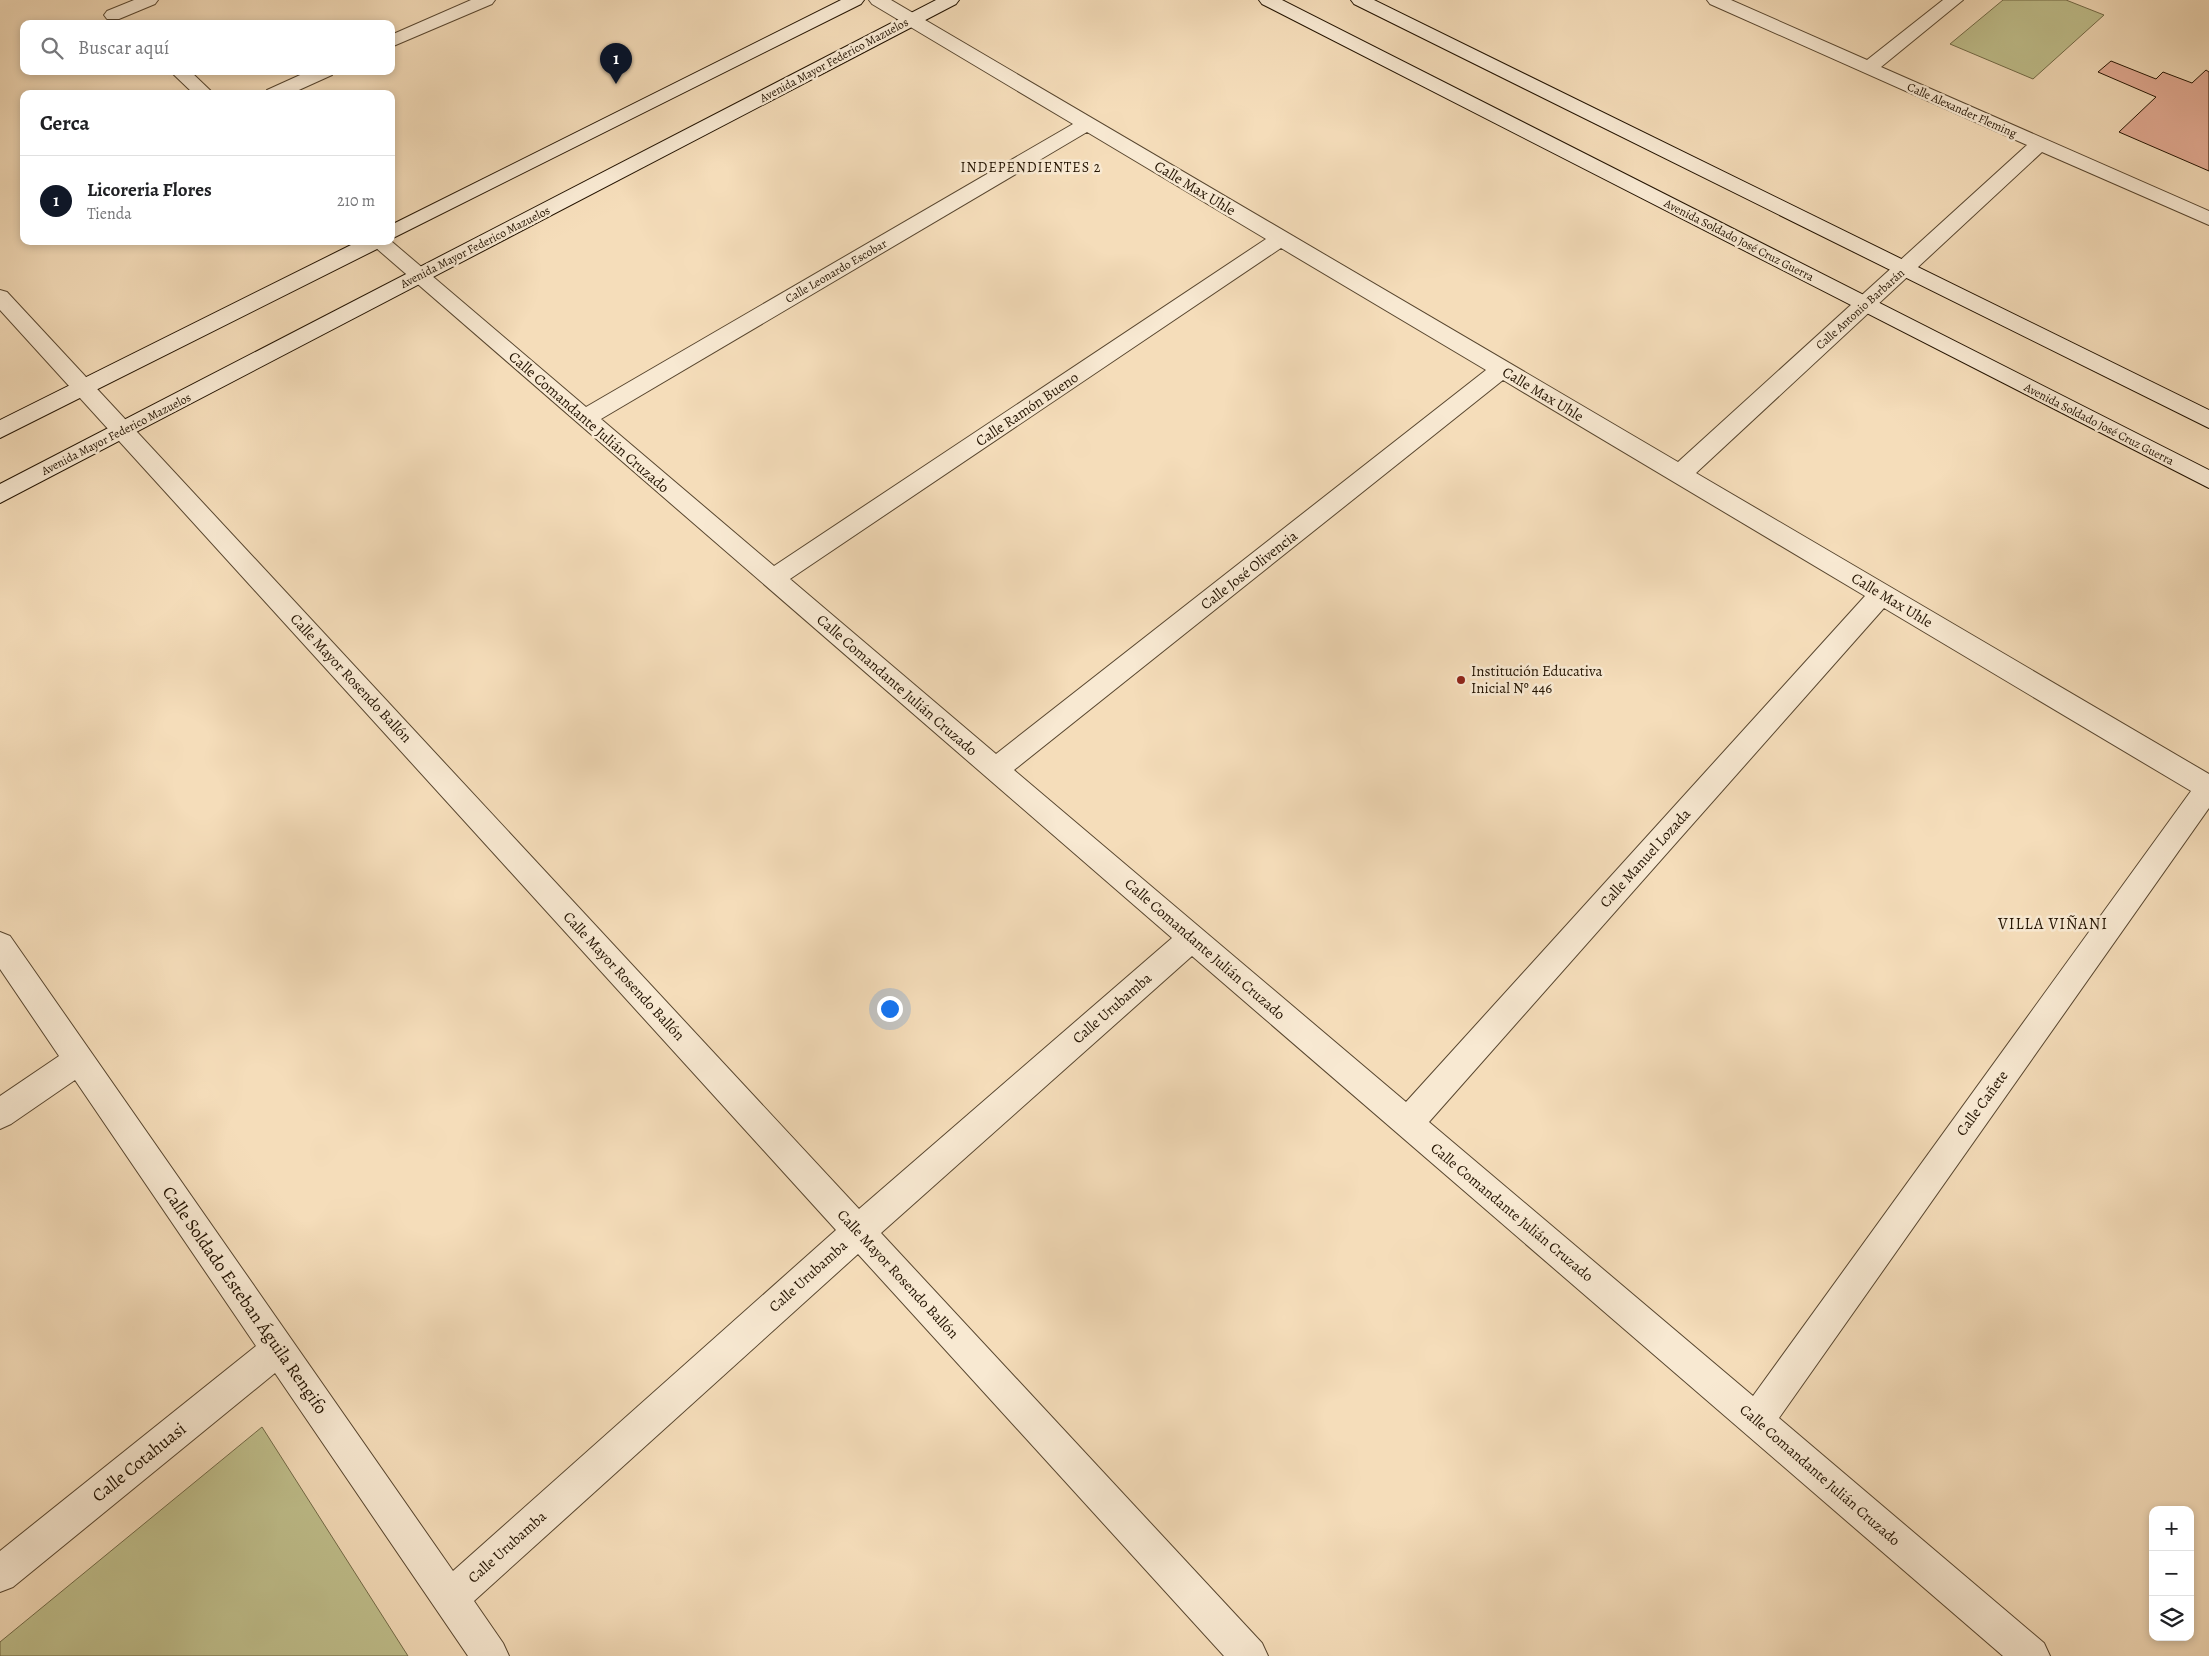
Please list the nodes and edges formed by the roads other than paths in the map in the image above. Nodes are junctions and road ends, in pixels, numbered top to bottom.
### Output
1 (150, 0) edge
2 (486, 0) edge
3 (854, 0) edge
4 (878, 0) edge
5 (950, 0) edge
6 (1268, 0) edge
7 (1360, 0) edge
8 (1716, 0) edge
9 (1954, 0) edge
10 (112, 14) edge
11 (911, 20) junction
12 (395, 40) edge
13 (1868, 68) junction
14 (184, 75) edge
15 (316, 75) edge
16 (201, 90) edge
17 (283, 90) edge
18 (1087, 124) junction
19 (2040, 144) junction
20 (2209, 219) edge
21 (395, 231) edge
22 (1281, 239) junction
23 (369, 245) edge
24 (382, 245) edge
25 (1904, 269) junction
26 (419, 276) junction
27 (0, 297) edge
28 (1865, 305) junction
29 (1502, 369) junction
30 (84, 388) junction
31 (585, 418) junction
32 (2209, 420) edge
33 (0, 430) edge
34 (123, 430) junction
35 (1680, 474) junction
36 (2209, 480) edge
37 (0, 494) edge
38 (772, 579) junction
39 (1882, 594) junction
40 (995, 770) junction
41 (2209, 787) edge
42 (1192, 938) junction
43 (0, 945) edge
44 (80, 1060) junction
45 (0, 1114) edge
46 (1408, 1123) junction
47 (859, 1231) junction
48 (279, 1350) junction
49 (1756, 1420) junction
50 (0, 1574) edge
51 (450, 1598) junction
52 (490, 1656) edge
53 (1249, 1656) edge
54 (2032, 1656) edge

1 - 10 street
2 - 12 street
3 - 21 street
4 - 11 street, Calle Max Uhle
5 - 11 street, Avenida Mayor Federico Mazuelos
6 - 28 street, Avenida Soldado José Cruz Guerra
7 - 25 street
8 - 13 street, Calle Alexander Fleming
9 - 13 street
11 - 18 street, Calle Max Uhle
11 - 26 street, Avenida Mayor Federico Mazuelos
13 - 19 street, Calle Alexander Fleming
14 - 16 street
15 - 17 street
18 - 22 street, Calle Max Uhle
18 - 31 street, Calle Leonardo Escobar
19 - 20 street, Calle Alexander Fleming
19 - 25 street, Calle Antonio Barbarán
22 - 29 street, Calle Max Uhle
22 - 38 street, Calle Ramón Bueno
23 - 30 street
24 - 26 street, Calle Comandante Julián Cruzado
25 - 28 street, Calle Antonio Barbarán
25 - 32 street
26 - 31 street, Calle Comandante Julián Cruzado
26 - 34 street, Avenida Mayor Federico Mazuelos
27 - 30 street, Calle Mayor Rosendo Ballón
28 - 35 street, Calle Antonio Barbarán
28 - 36 street, Avenida Soldado José Cruz Guerra
29 - 35 street, Calle Max Uhle
29 - 40 street, Calle José Olivencia
30 - 33 street
30 - 34 street, Calle Mayor Rosendo Ballón
31 - 38 street, Calle Comandante Julián Cruzado
34 - 37 street, Avenida Mayor Federico Mazuelos
34 - 47 street, Calle Mayor Rosendo Ballón
35 - 39 street, Calle Max Uhle
38 - 40 street, Calle Comandante Julián Cruzado
39 - 41 street, Calle Max Uhle
39 - 46 street, Calle Manuel Lozada
40 - 42 street, Calle Comandante Julián Cruzado
41 - 49 street, Calle Cañete
42 - 46 street, Calle Comandante Julián Cruzado
42 - 47 street, Calle Urubamba
43 - 44 street, Calle Soldado Esteban Águila Rengifo
44 - 45 street
44 - 48 street, Calle Soldado Esteban Águila Rengifo
46 - 49 street, Calle Comandante Julián Cruzado
47 - 51 street, Calle Urubamba
47 - 53 street, Calle Mayor Rosendo Ballón
48 - 50 street, Calle Cotahuasi
48 - 51 street, Calle Soldado Esteban Águila Rengifo
49 - 54 street, Calle Comandante Julián Cruzado
51 - 52 street, Calle Soldado Esteban Águila Rengifo

